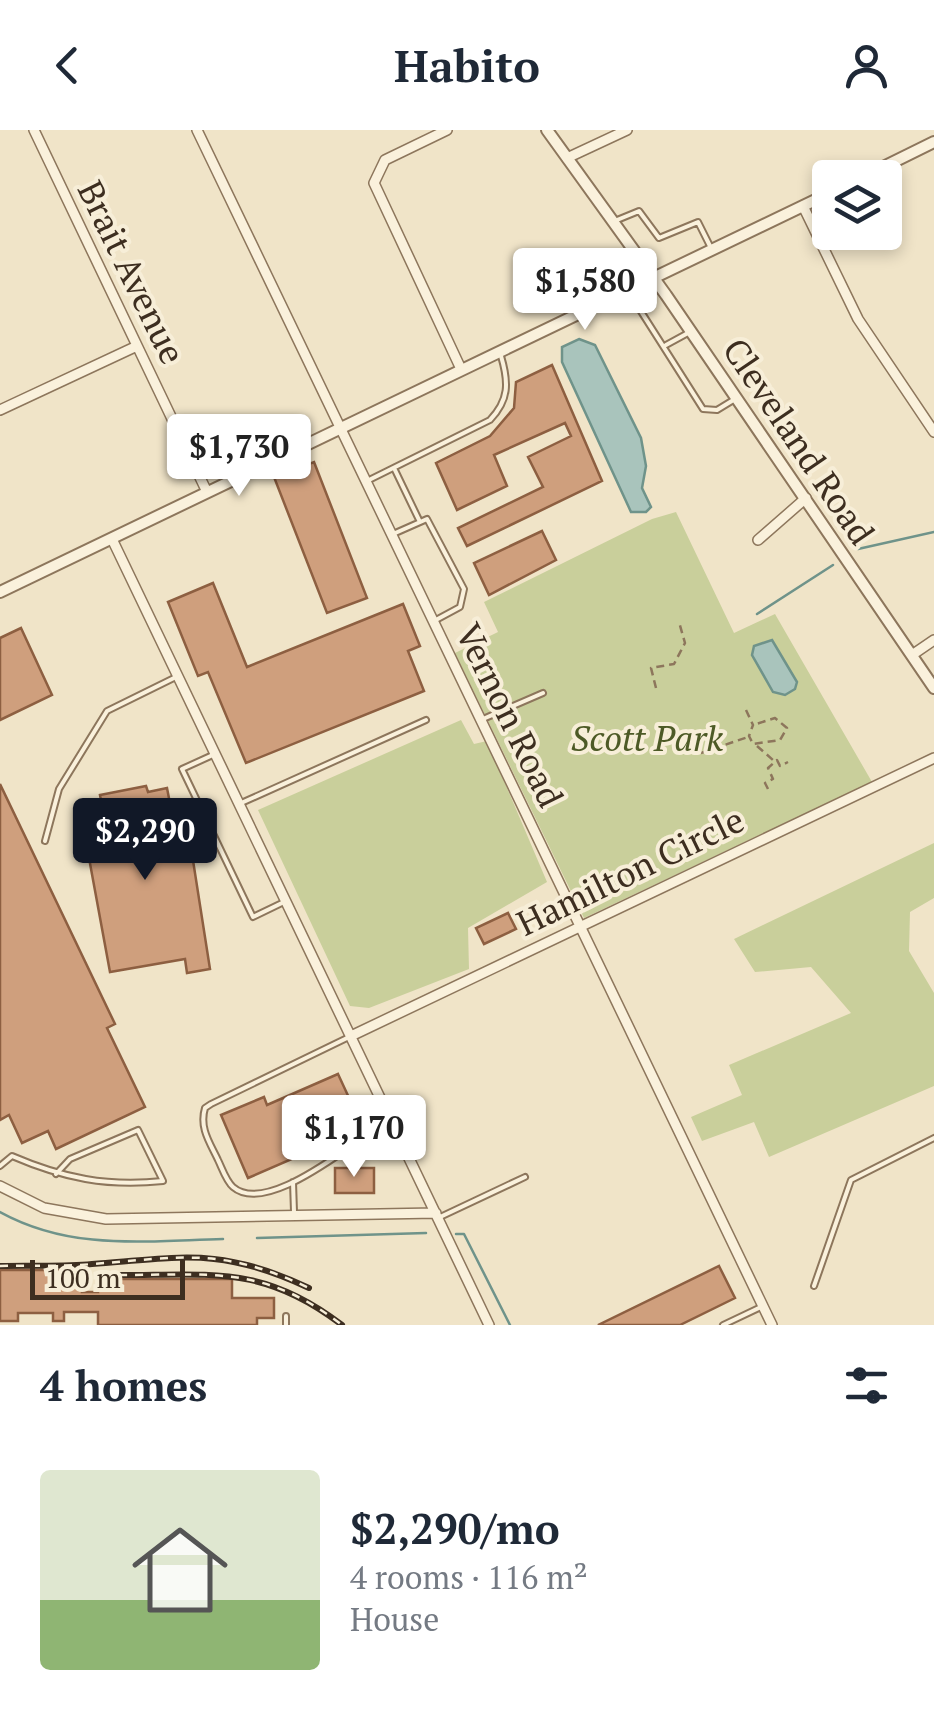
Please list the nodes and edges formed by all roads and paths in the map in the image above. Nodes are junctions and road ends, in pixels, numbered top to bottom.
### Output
1 (34, 130) edge
2 (198, 130) edge
3 (447, 130) edge
4 (547, 130) edge
5 (627, 130) edge
6 (934, 142) edge
7 (567, 158) junction
8 (898, 160) edge
9 (812, 201) edge
10 (803, 206) junction
11 (613, 222) junction
12 (712, 250) junction
13 (654, 279) junction
14 (628, 290) junction
15 (690, 331) junction
16 (137, 346) junction
17 (666, 346) junction
18 (500, 351) junction
19 (461, 369) junction
20 (737, 398) junction
21 (0, 410) edge
22 (341, 428) junction
23 (934, 432) edge
24 (394, 468) junction
25 (366, 481) junction
26 (207, 492) junction
27 (806, 498) junction
28 (420, 522) junction
29 (392, 535) junction
30 (112, 539) junction
31 (758, 540) dead end
32 (0, 592) edge
33 (434, 622) junction
34 (679, 622) dead end
35 (934, 640) edge
36 (912, 655) junction
37 (178, 676) junction
38 (656, 688) dead end
39 (934, 688) edge
40 (543, 693) dead end
41 (746, 710) dead end
42 (482, 719) junction
43 (426, 720) dead end
44 (753, 725) junction
45 (749, 736) junction
46 (755, 744) junction
47 (701, 753) dead end
48 (215, 754) junction
49 (934, 758) edge
50 (774, 761) junction
51 (788, 762) dead end
52 (768, 788) dead end
53 (239, 804) junction
54 (45, 841) dead end
55 (286, 901) junction
56 (581, 924) junction
57 (351, 1036) junction
58 (934, 1138) edge
59 (353, 1145) dead end
60 (0, 1166) edge
61 (56, 1174) junction
62 (525, 1177) dead end
63 (293, 1182) junction
64 (0, 1186) edge
65 (294, 1216) junction
66 (437, 1216) junction
67 (814, 1286) dead end
68 (763, 1306) junction
69 (286, 1316) dead end
70 (286, 1325) edge
71 (489, 1325) edge
72 (724, 1325) edge
73 (772, 1325) edge

1 - 16 street, Brait Avenue
2 - 22 street, Vernon Road
3 - 19 street
4 - 7 street, Cleveland Road
5 - 7 street
6 - 8 street
7 - 11 street, Cleveland Road
9 - 10 street
10 - 12 street
10 - 23 street
11 - 12 lane
11 - 13 street, Cleveland Road
12 - 13 street
13 - 14 street
13 - 15 street, Cleveland Road
14 - 17 lane
14 - 18 street
15 - 17 lane
15 - 20 street, Cleveland Road
16 - 21 street
16 - 26 street, Brait Avenue
17 - 20 lane
18 - 19 street
18 - 24 lane
19 - 22 street
20 - 27 street, Cleveland Road
22 - 25 street, Vernon Road
22 - 26 street
24 - 25 lane
24 - 28 lane
25 - 29 street, Vernon Road
26 - 30 street
27 - 31 street
27 - 36 street, Cleveland Road
28 - 29 lane
28 - 33 lane
29 - 33 street, Vernon Road
30 - 32 street
30 - 37 street
33 - 42 street, Vernon Road
34 - 38 path
35 - 36 street
36 - 39 street, Cleveland Road
37 - 48 street
37 - 54 lane
40 - 42 lane
41 - 44 path
42 - 56 street, Vernon Road
43 - 53 lane
44 - 45 path
44 - 46 path
45 - 46 path
45 - 47 path
46 - 50 path
48 - 53 street
48 - 55 lane
49 - 56 street, Hamilton Circle
50 - 51 path
50 - 52 path
53 - 55 street
55 - 57 street
56 - 57 street, Hamilton Circle
56 - 68 street, Vernon Road
57 - 63 lane
57 - 66 street
58 - 67 lane
59 - 63 lane
60 - 61 lane
61 - 61 lane
62 - 66 lane
63 - 65 lane
64 - 65 street
65 - 66 street
66 - 71 street
68 - 72 lane
68 - 73 street, Vernon Road
69 - 70 lane

